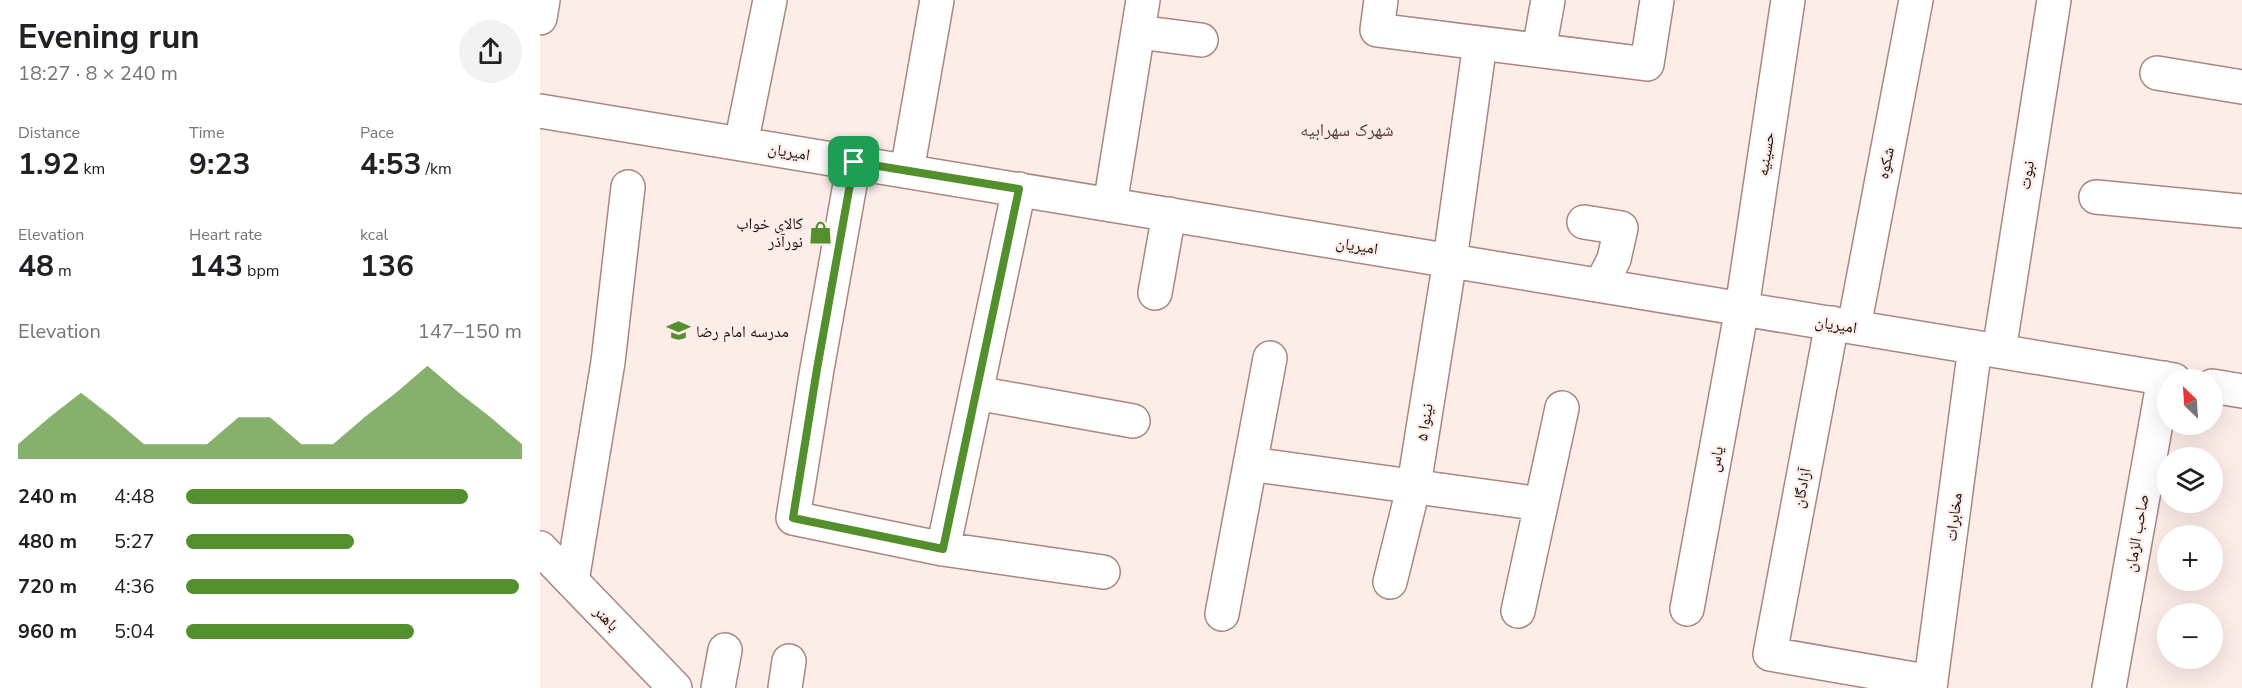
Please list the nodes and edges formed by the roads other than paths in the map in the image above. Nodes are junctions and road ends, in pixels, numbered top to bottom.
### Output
1 (543, 0) edge
2 (770, 0) edge
3 (937, 0) edge
4 (1143, 0) edge
5 (1381, 0) edge
6 (1548, 0) edge
7 (1657, 0) edge
8 (1788, 0) edge
9 (1916, 0) edge
10 (2054, 0) edge
11 (540, 18) edge
12 (1138, 32) junction
13 (1201, 40) dead end
14 (1480, 43) junction
15 (1539, 50) junction
16 (2157, 73) dead end
17 (2242, 87) edge
18 (540, 111) edge
19 (741, 144) junction
20 (854, 162) junction
21 (907, 171) junction
22 (628, 187) dead end
23 (1019, 189) junction
24 (2096, 197) dead end
25 (1110, 205) junction
26 (2242, 211) edge
27 (1169, 214) junction
28 (1584, 222) dead end
29 (1450, 260) junction
30 (1601, 285) junction
31 (1155, 293) dead end
32 (1742, 309) junction
33 (1843, 325) junction
34 (1987, 349) junction
35 (1270, 358) dead end
36 (2157, 377) edge
37 (2223, 388) edge
38 (2242, 391) edge
39 (976, 393) junction
40 (1562, 408) dead end
41 (1133, 421) dead end
42 (2158, 435) edge
43 (1250, 464) junction
44 (1414, 485) junction
45 (1541, 504) junction
46 (540, 548) edge
47 (943, 549) junction
48 (1103, 573) dead end
49 (572, 581) junction
50 (1390, 582) dead end
51 (1687, 609) dead end
52 (1518, 611) dead end
53 (1222, 614) dead end
54 (725, 650) dead end
55 (1930, 685) edge
56 (675, 688) edge
57 (718, 688) edge
58 (2109, 688) edge

1 - 11 street
2 - 19 street
3 - 21 street
4 - 12 street
5 - 14 street
6 - 15 street
7 - 15 street
8 - 32 street, حسینیه
9 - 33 street, شکوه
10 - 34 street, نبوت
12 - 13 street
12 - 25 street
14 - 15 street
14 - 29 street, نینوا ۵
16 - 17 street
18 - 19 street, امیریان
19 - 20 street, امیریان
20 - 21 street, امیریان
20 - 47 street
21 - 23 street, امیریان
22 - 49 street
23 - 25 street, امیریان
23 - 39 street
24 - 26 street
25 - 27 street, امیریان
27 - 29 street, امیریان
27 - 31 street
28 - 30 street
29 - 30 street, امیریان
29 - 44 street, نینوا ۵
30 - 32 street, امیریان
32 - 33 street, امیریان
32 - 51 street, یاس
33 - 34 street, امیریان
33 - 55 street, آزادگان
34 - 36 street, امیریان
34 - 55 street, مخابرات
35 - 43 street
37 - 38 street
39 - 41 street
39 - 47 street
40 - 45 street
42 - 58 street, صاحب الزمان
43 - 44 street
43 - 53 street
44 - 45 street
44 - 50 street, نینوا ۵
45 - 52 street
46 - 49 street, باهنر
47 - 48 street
49 - 56 street, باهنر
54 - 57 street

